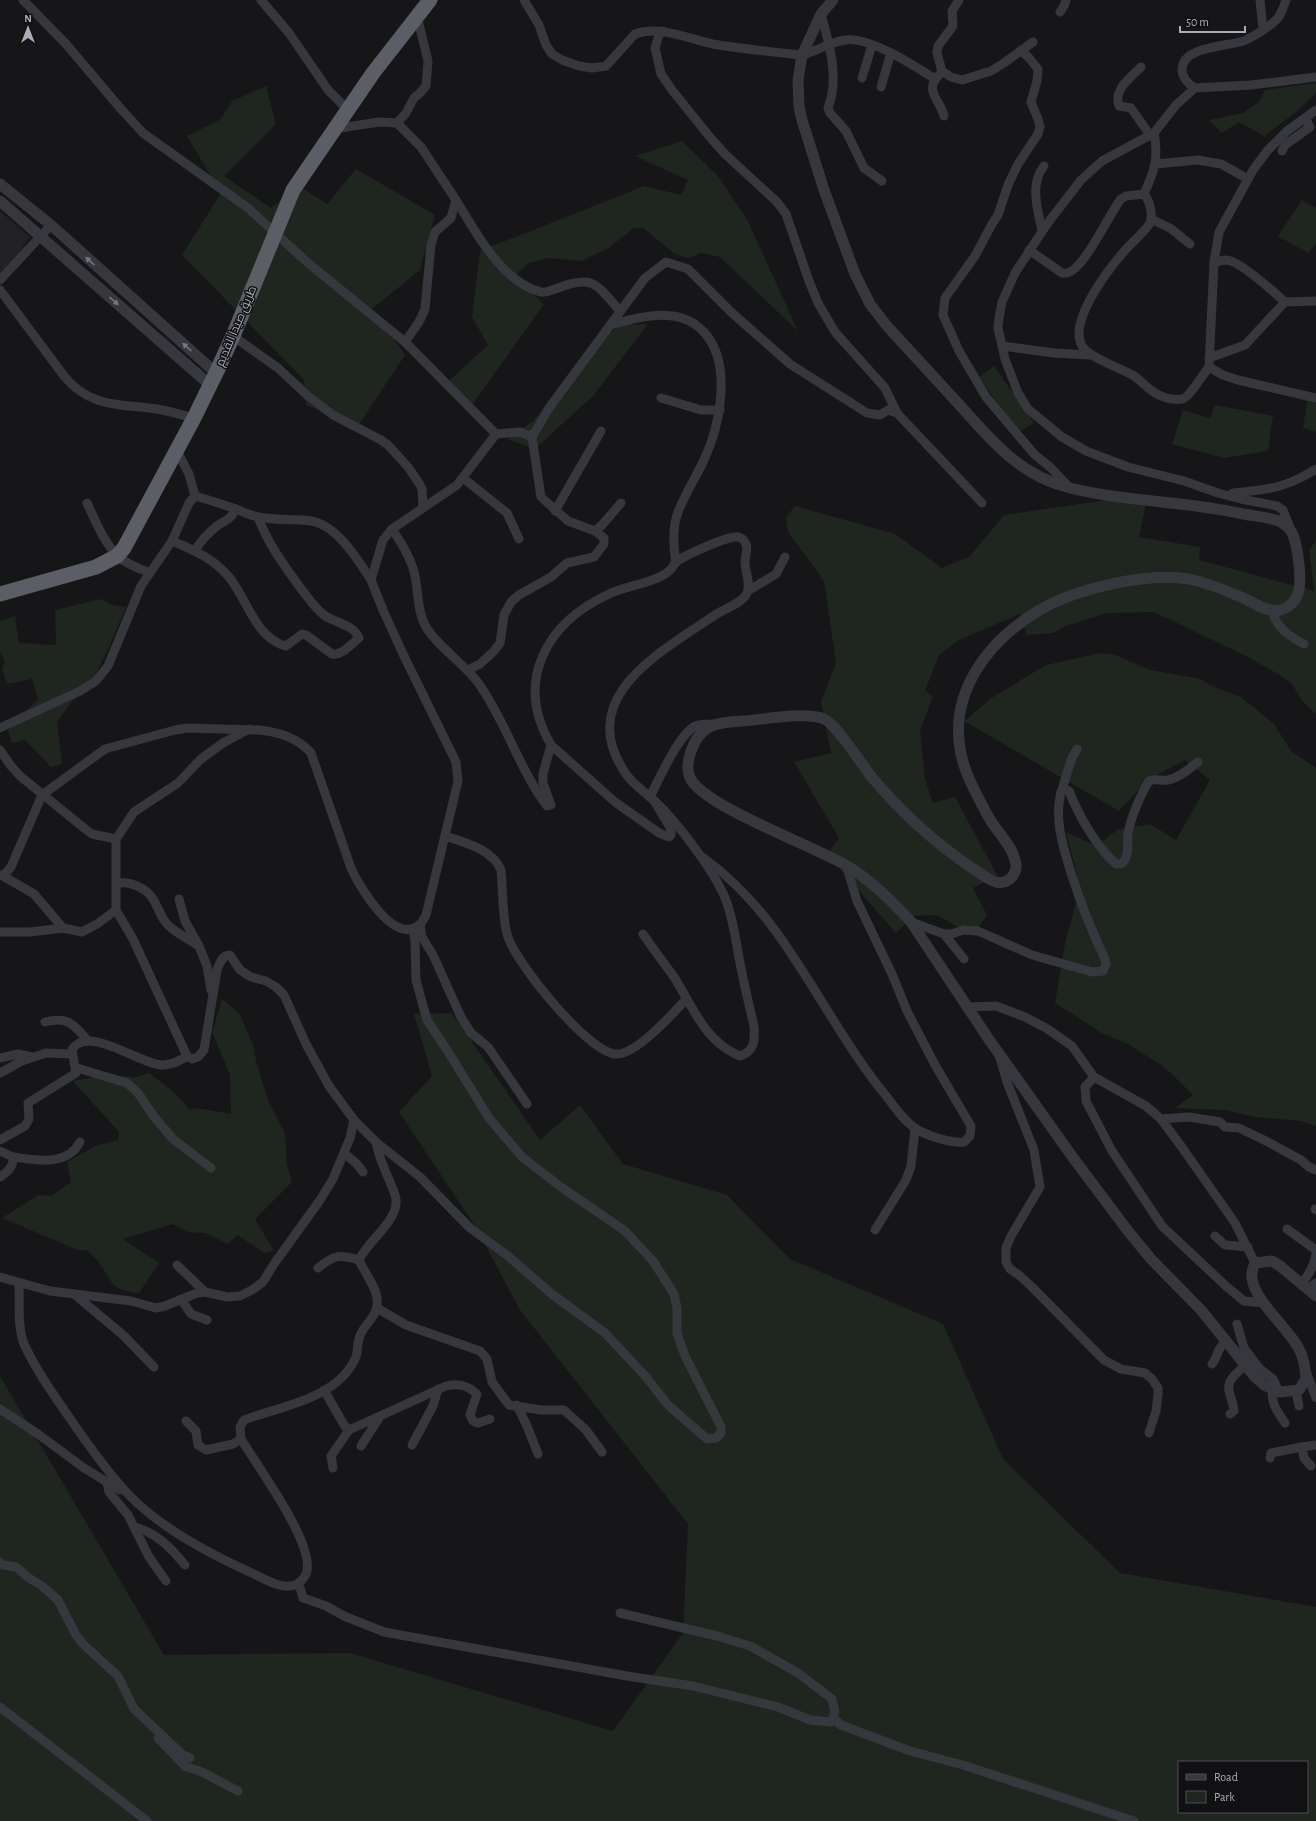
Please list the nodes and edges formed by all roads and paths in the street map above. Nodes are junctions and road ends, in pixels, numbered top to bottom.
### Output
1 (23, 0) edge
2 (262, 0) edge
3 (430, 0) edge
4 (524, 0) edge
5 (833, 0) edge
6 (958, 0) edge
7 (1066, 0) edge
8 (1260, 0) edge
9 (1286, 0) edge
10 (1060, 12) dead end
11 (821, 14) junction
12 (417, 16) junction
13 (1263, 29) junction
14 (663, 31) junction
15 (1033, 42) dead end
16 (830, 45) junction
17 (872, 45) junction
18 (1021, 50) junction
19 (891, 53) junction
20 (802, 55) junction
21 (1141, 66) dead end
22 (942, 71) junction
23 (1316, 77) edge
24 (862, 78) dead end
25 (935, 79) junction
26 (881, 87) dead end
27 (1195, 88) junction
28 (348, 110) junction
29 (1316, 110) edge
30 (944, 116) dead end
31 (1305, 118) junction
32 (397, 123) junction
33 (334, 129) junction
34 (1152, 134) junction
35 (1282, 151) dead end
36 (1156, 164) junction
37 (1044, 166) dead end
38 (1248, 179) junction
39 (882, 181) dead end
40 (0, 184) edge
41 (1144, 194) junction
42 (456, 200) junction
43 (0, 201) edge
44 (1151, 219) junction
45 (51, 225) junction
46 (275, 231) junction
47 (1042, 231) junction
48 (40, 237) junction
49 (1190, 244) dead end
50 (1029, 250) junction
51 (1214, 262) junction
52 (0, 280) edge
53 (0, 290) edge
54 (1316, 301) edge
55 (1285, 302) junction
56 (620, 312) junction
57 (610, 325) junction
58 (233, 336) junction
59 (405, 342) junction
60 (1002, 346) junction
61 (1090, 355) junction
62 (1209, 363) junction
63 (213, 379) junction
64 (661, 398) dead end
65 (1316, 398) edge
66 (720, 410) junction
67 (897, 413) junction
68 (194, 418) junction
69 (601, 431) dead end
70 (496, 434) junction
71 (532, 437) junction
72 (176, 449) junction
73 (1316, 469) edge
74 (463, 478) junction
75 (1071, 489) junction
76 (195, 496) junction
77 (1230, 496) junction
78 (87, 502) dead end
79 (621, 503) dead end
80 (982, 503) dead end
81 (423, 507) junction
82 (236, 509) junction
83 (555, 511) junction
84 (258, 517) junction
85 (1290, 528) junction
86 (392, 529) junction
87 (595, 531) junction
88 (519, 538) dead end
89 (172, 541) junction
90 (195, 550) junction
91 (117, 556) junction
92 (785, 557) dead end
93 (676, 562) junction
94 (150, 573) junction
95 (371, 580) junction
96 (748, 591) junction
97 (0, 594) edge
98 (1272, 610) junction
99 (1304, 644) dead end
100 (468, 670) junction
101 (714, 724) junction
102 (1, 726) edge
103 (250, 729) junction
104 (551, 745) junction
105 (1077, 749) dead end
106 (0, 750) edge
107 (1198, 762) dead end
108 (1062, 790) junction
109 (42, 795) junction
110 (652, 799) junction
111 (445, 836) junction
112 (116, 839) junction
113 (698, 854) junction
114 (846, 865) junction
115 (2, 876) edge
116 (116, 884) junction
117 (179, 899) dead end
118 (116, 910) junction
119 (911, 922) junction
120 (417, 927) junction
121 (63, 928) junction
122 (0, 932) edge
123 (643, 934) dead end
124 (944, 934) junction
125 (199, 946) junction
126 (964, 959) dead end
127 (212, 999) junction
128 (686, 999) junction
129 (966, 1007) junction
130 (45, 1022) dead end
131 (88, 1041) junction
132 (999, 1053) junction
133 (72, 1054) junction
134 (187, 1056) junction
135 (34, 1057) junction
136 (0, 1058) edge
137 (77, 1068) junction
138 (0, 1073) edge
139 (1094, 1077) junction
140 (527, 1104) dead end
141 (1161, 1119) junction
142 (354, 1120) junction
143 (915, 1128) junction
144 (0, 1140) edge
145 (80, 1142) dead end
146 (376, 1142) junction
147 (0, 1151) edge
148 (344, 1153) junction
149 (13, 1157) junction
150 (211, 1168) dead end
151 (1316, 1170) edge
152 (363, 1172) dead end
153 (0, 1178) edge
154 (1287, 1229) dead end
155 (875, 1230) dead end
156 (1215, 1236) dead end
157 (1248, 1247) junction
158 (1316, 1256) edge
159 (359, 1260) junction
160 (1255, 1263) junction
161 (177, 1264) dead end
162 (318, 1268) dead end
163 (1316, 1275) edge
164 (0, 1277) edge
165 (19, 1284) junction
166 (1309, 1285) edge
167 (205, 1292) junction
168 (74, 1294) junction
169 (1316, 1296) edge
170 (181, 1299) junction
171 (1264, 1303) junction
172 (377, 1308) junction
173 (207, 1320) dead end
174 (1237, 1324) dead end
175 (1226, 1342) junction
176 (1212, 1364) dead end
177 (1245, 1366) junction
178 (1304, 1366) junction
179 (154, 1367) dead end
180 (438, 1389) junction
181 (324, 1390) junction
182 (1275, 1391) junction
183 (1296, 1391) junction
184 (1316, 1398) edge
185 (516, 1405) junction
186 (1299, 1406) dead end
187 (0, 1409) edge
188 (1230, 1414) dead end
189 (379, 1418) junction
190 (490, 1419) dead end
191 (186, 1421) dead end
192 (1285, 1423) dead end
193 (349, 1430) junction
194 (1150, 1433) dead end
195 (241, 1439) junction
196 (412, 1445) dead end
197 (1316, 1445) edge
198 (361, 1446) dead end
199 (1302, 1447) junction
200 (602, 1452) dead end
201 (538, 1454) dead end
202 (1270, 1458) dead end
203 (1311, 1466) dead end
204 (334, 1468) dead end
205 (107, 1482) junction
206 (131, 1497) junction
207 (134, 1527) junction
208 (0, 1562) edge
209 (185, 1565) dead end
210 (166, 1581) dead end
211 (299, 1584) junction
212 (620, 1614) dead end
213 (0, 1707) edge
214 (142, 1718) junction
215 (833, 1718) junction
216 (190, 1758) dead end
217 (238, 1791) dead end
218 (147, 1821) edge
219 (1134, 1821) edge

1 - 46 street
2 - 28 street
3 - 12 highway, طريق صيدا القديم
4 - 14 street
5 - 11 street
6 - 22 street
7 - 10 street
8 - 13 street
9 - 13 street
11 - 16 street
11 - 20 street
12 - 28 highway, طريق صيدا القديم
12 - 32 street
13 - 27 street
14 - 20 street
14 - 67 street
15 - 18 street
16 - 17 street
16 - 20 street
16 - 39 street
17 - 19 street
17 - 24 street
18 - 22 street
18 - 75 street
19 - 25 street
19 - 26 street
20 - 75 street
21 - 34 street
22 - 25 street
23 - 27 street
25 - 30 street
27 - 34 street
28 - 33 highway, طريق صيدا القديم
29 - 31 street
31 - 35 street
31 - 38 street
32 - 33 street
32 - 42 street
33 - 46 highway, طريق صيدا القديم
34 - 36 street
34 - 47 street
36 - 38 street
36 - 41 street
37 - 47 street
38 - 51 street
40 - 45 street
41 - 44 street
41 - 50 street
42 - 56 street
42 - 59 street
43 - 48 street
44 - 49 street
44 - 61 street
45 - 48 street
63 -> 45 street
46 - 58 highway, طريق صيدا القديم
46 - 59 street
47 - 50 street
48 - 52 street
48 -> 63 street
50 - 60 street
51 - 55 street
51 - 62 street
53 - 68 street
54 - 55 street
55 - 62 street
56 - 57 street
56 - 67 street
57 - 66 street
57 - 71 street
58 - 63 highway, طريق صيدا القديم
58 - 81 street
59 - 70 street
60 - 61 street
60 - 77 street
61 - 62 street
62 - 65 street
63 - 68 highway, طريق صيدا القديم
64 - 66 street
66 - 93 street
67 - 80 street
68 - 72 highway, طريق صيدا القديم
69 - 83 street
70 - 71 street
70 - 74 street
71 - 83 street
72 - 76 street
72 - 91 highway, طريق صيدا القديم
73 - 77 street
74 - 81 street
74 - 88 street
75 - 85 street
76 - 82 street
76 - 89 street
77 - 85 street
78 - 91 street
79 - 87 street
81 - 86 street
82 - 84 street
82 - 90 street
83 - 87 street
84 - 90 street
84 - 95 street
85 - 98 street
86 - 95 street
86 - 100 street
87 - 100 street
89 - 90 street
89 - 94 street
91 - 94 street
91 - 97 highway, طريق صيدا القديم
92 - 96 street
93 - 96 street
93 - 104 street
94 - 102 street
95 - 111 street
96 - 110 street
98 - 99 street
98 - 101 street
100 - 104 street
101 - 110 street
101 - 114 street
103 - 109 street
103 - 112 street
103 - 120 street
104 - 110 street
105 - 108 street
106 - 109 street
107 - 108 street
108 - 124 street
109 - 112 street
109 - 115 street
110 - 113 street
111 - 120 street
111 - 128 street
112 - 116 street
113 - 128 street
113 - 143 street
114 - 119 street
114 - 143 street
115 - 121 street
116 - 118 street
116 - 125 street
117 - 125 street
118 - 121 street
118 - 134 street
119 - 124 street
119 - 129 street
120 - 140 street
120 - 146 street
121 - 122 street
123 - 128 street
124 - 126 street
125 - 127 street
127 - 134 street
127 - 142 street
129 - 132 street
129 - 139 street
130 - 131 street
131 - 133 street
131 - 134 street
132 - 175 street
132 - 194 street
133 - 135 street
133 - 137 street
135 - 136 street
135 - 138 street
137 - 144 street
137 - 150 street
139 - 141 street
139 - 171 street
141 - 151 street
141 - 157 street
142 - 146 street
142 - 148 street
143 - 155 street
145 - 149 street
146 - 159 street
147 - 149 street
148 - 152 street
148 - 167 street
149 - 153 street
154 - 158 street
156 - 157 street
157 - 160 street
158 - 166 street
159 - 162 street
159 - 172 street
160 - 166 street
160 - 171 street
161 - 167 street
163 - 166 street
164 - 165 street
165 - 168 street
165 - 206 street
166 - 169 street
167 - 170 street
168 - 170 street
168 - 179 street
170 - 173 street
171 - 178 street
172 - 181 street
172 - 185 street
174 - 182 street
175 - 176 street
175 - 177 street
177 - 182 street
177 - 188 street
178 - 183 street
178 - 184 street
180 - 189 street
180 - 190 street
180 - 196 street
181 - 193 street
181 - 195 street
182 - 183 street
182 - 192 street
183 - 186 street
185 - 200 street
185 - 201 street
187 - 205 street
189 - 193 street
189 - 198 street
191 - 195 street
193 - 204 street
195 - 211 street
197 - 199 street
199 - 202 street
199 - 203 street
205 - 206 street
205 - 207 street
206 - 211 street
207 - 209 street
207 - 210 street
208 - 214 street
211 - 215 street
212 - 215 street
213 - 218 street
214 - 216 street
214 - 217 street
215 - 219 street

